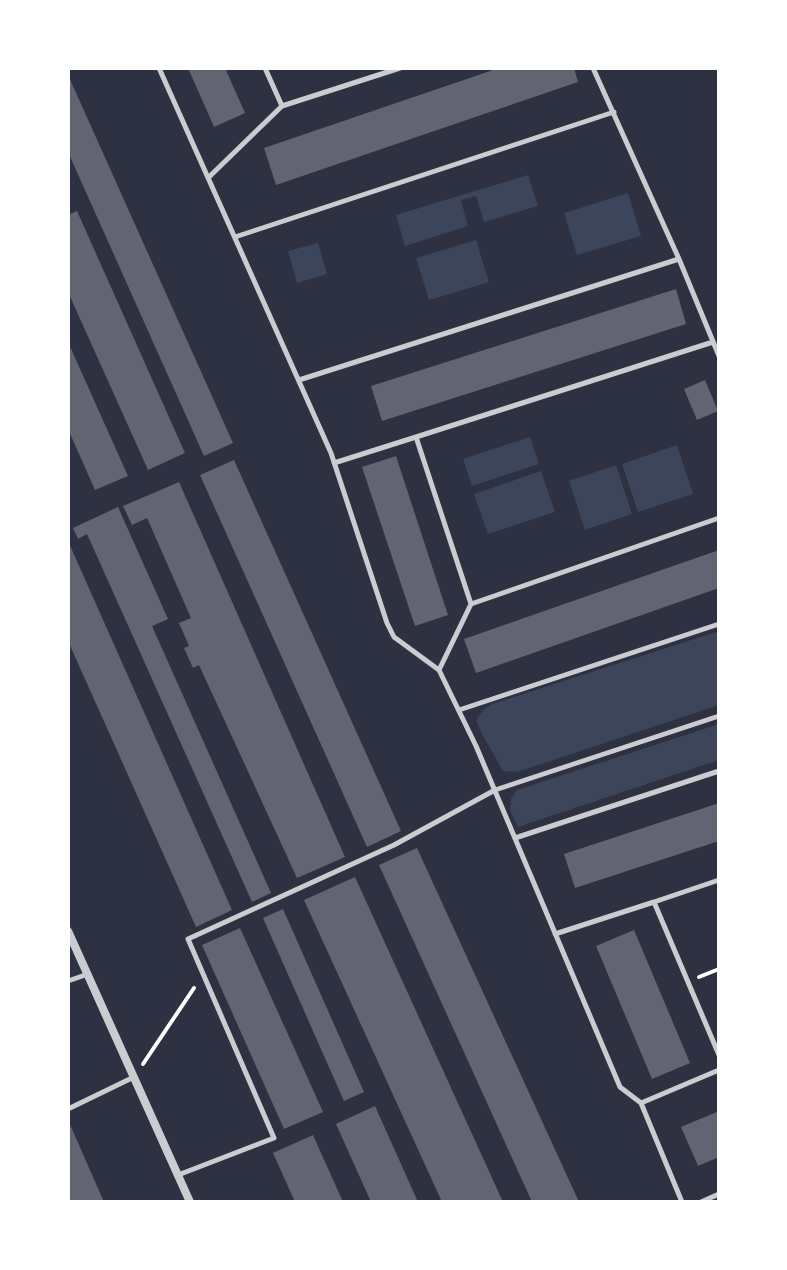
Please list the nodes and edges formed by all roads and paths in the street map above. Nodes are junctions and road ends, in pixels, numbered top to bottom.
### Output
1 (159, 68) edge
2 (265, 68) edge
3 (400, 68) edge
4 (593, 68) edge
5 (282, 106) junction
6 (614, 112) junction
7 (208, 178) junction
8 (235, 237) junction
9 (679, 259) junction
10 (713, 342) junction
11 (719, 356) edge
12 (299, 380) junction
13 (416, 437) junction
14 (334, 463) junction
15 (719, 518) edge
16 (471, 604) junction
17 (719, 624) edge
18 (439, 670) junction
19 (459, 710) junction
20 (719, 716) edge
21 (719, 771) edge
22 (495, 790) junction
23 (515, 838) junction
24 (719, 880) edge
25 (654, 902) junction
26 (68, 931) edge
27 (555, 934) junction
28 (719, 969) edge
29 (88, 974) junction
30 (202, 976) junction
31 (68, 981) edge
32 (688, 982) junction
33 (719, 1055) edge
34 (719, 1070) edge
35 (134, 1077) junction
36 (641, 1103) junction
37 (68, 1109) edge
38 (178, 1175) junction
39 (719, 1194) edge
40 (190, 1202) edge
41 (682, 1202) edge
42 (701, 1202) edge

1 - 7 lane
2 - 5 lane
3 - 5 lane
4 - 6 lane
5 - 7 lane
6 - 8 lane
6 - 9 lane
7 - 8 lane
8 - 12 lane
9 - 10 lane
9 - 12 lane
10 - 11 lane
10 - 13 lane
12 - 14 lane
13 - 14 lane
13 - 16 lane
14 - 18 lane
15 - 16 lane
16 - 18 lane
17 - 19 lane
18 - 19 lane
19 - 22 lane
20 - 22 lane
21 - 23 lane
22 - 23 lane
22 - 30 lane
23 - 27 lane
24 - 25 lane
25 - 27 lane
25 - 32 lane
26 - 29 street
27 - 36 lane
28 - 32 path
29 - 31 lane
29 - 35 street
30 - 35 path
30 - 38 lane
32 - 33 lane
34 - 36 lane
35 - 37 lane
35 - 38 street
36 - 41 lane
38 - 40 street
39 - 42 lane

